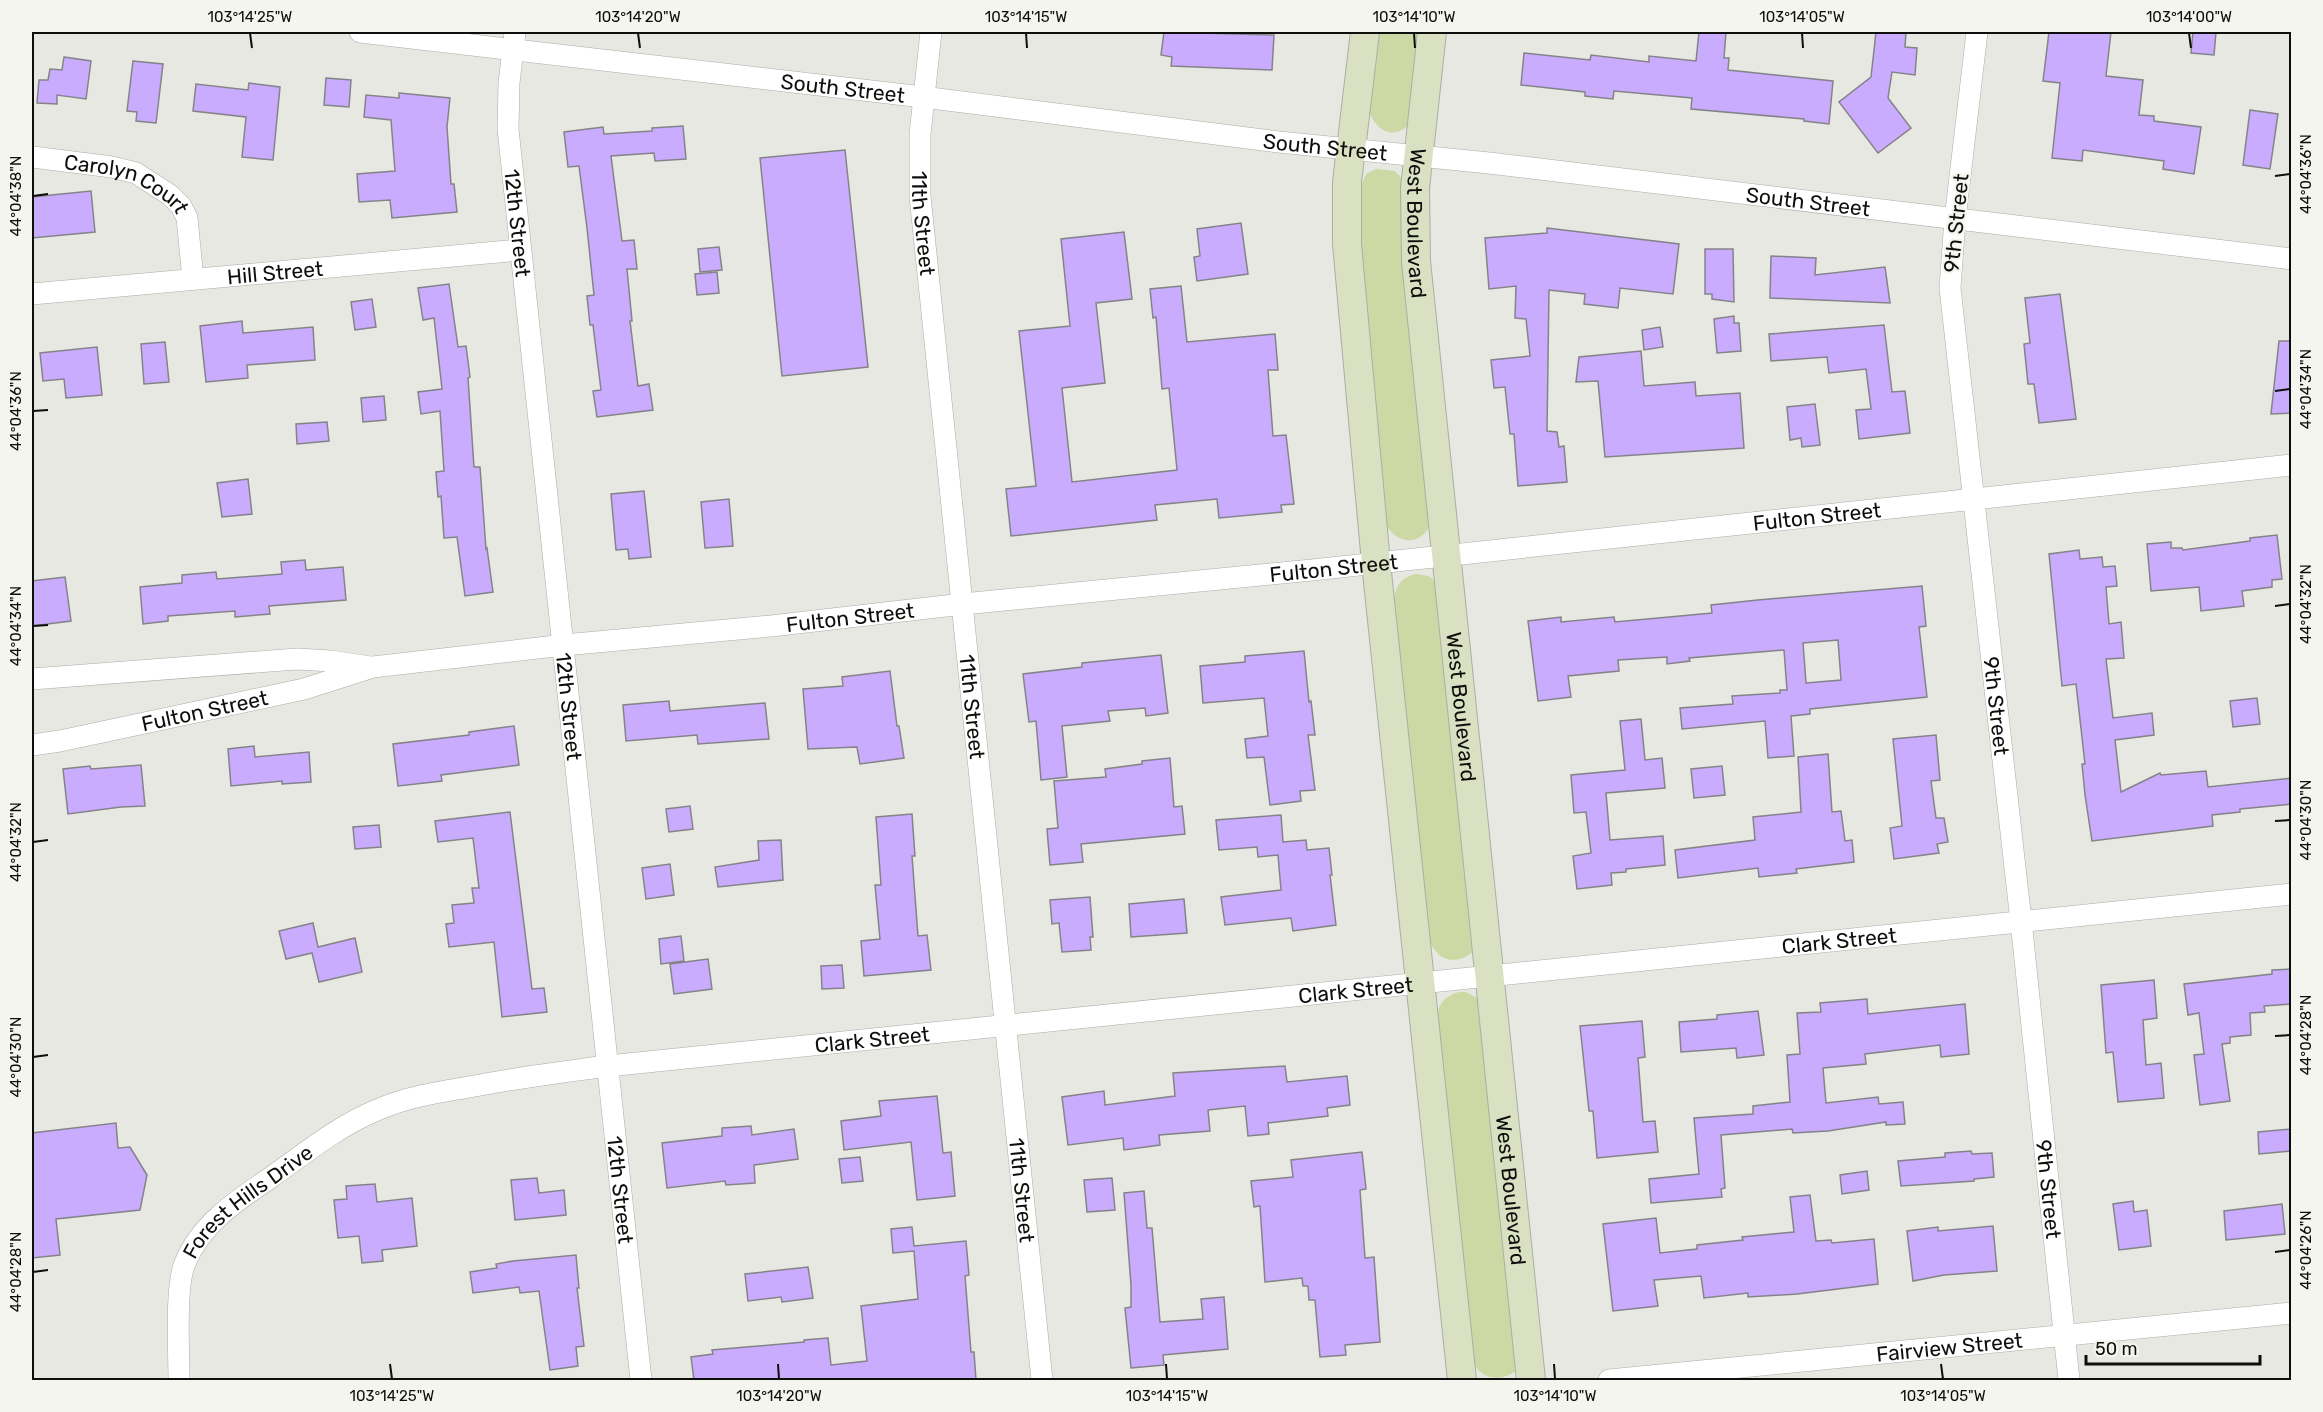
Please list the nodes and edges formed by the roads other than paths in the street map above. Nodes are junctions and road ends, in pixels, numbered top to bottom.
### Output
1 (360, 32) edge
2 (931, 32) edge
3 (1365, 32) edge
4 (1432, 32) edge
5 (1977, 32) edge
6 (514, 40) edge
7 (923, 97) junction
8 (1350, 149) junction
9 (1417, 156) junction
10 (33, 157) edge
11 (1956, 219) junction
12 (520, 250) junction
13 (2292, 259) edge
14 (193, 279) junction
15 (32, 294) edge
16 (2292, 465) edge
17 (1974, 499) junction
18 (1445, 554) junction
19 (1376, 563) junction
20 (963, 604) junction
21 (564, 645) junction
22 (373, 667) junction
23 (32, 680) edge
24 (32, 745) edge
25 (2292, 894) edge
26 (2021, 921) junction
27 (1489, 976) junction
28 (1421, 983) junction
29 (1005, 1025) junction
30 (608, 1066) junction
31 (422, 1095) joint
32 (2292, 1313) edge
33 (2064, 1336) junction
34 (179, 1380) edge
35 (641, 1380) edge
36 (1042, 1380) edge
37 (1462, 1380) edge
38 (1530, 1380) edge
39 (1609, 1380) edge
40 (2069, 1380) edge

1 - 6 street, South Street
2 - 7 street, 11th Street
3 - 8 street
4 - 9 street, West Boulevard
5 - 11 street, 9th Street
6 - 7 street, South Street
6 - 12 street, 12th Street
7 - 8 street, South Street
7 - 20 street, 11th Street
8 - 9 street, South Street
8 - 19 street
9 - 11 street, South Street
9 - 18 street, West Boulevard
10 - 14 street, Carolyn Court
11 - 13 street, South Street
11 - 17 street, 9th Street
12 - 14 street, Hill Street
12 - 21 street, 12th Street
14 - 15 street, Hill Street
16 - 17 street, Fulton Street
17 - 18 street, Fulton Street
17 - 26 street, 9th Street
18 - 19 street, Fulton Street
18 - 27 street, West Boulevard
19 - 20 street, Fulton Street
19 - 28 street
20 - 21 street, Fulton Street
20 - 29 street, 11th Street
21 - 22 street, Fulton Street
21 - 30 street, 12th Street
22 - 23 street, Fulton Street
22 - 24 street, Fulton Street
25 - 26 street, Clark Street
26 - 27 street, Clark Street
26 - 33 street, 9th Street
27 - 28 street, Clark Street
27 - 38 street, West Boulevard
28 - 29 street, Clark Street
28 - 37 street
29 - 30 street, Clark Street
29 - 36 street, 11th Street
30 - 31 street, Clark Street
30 - 35 street, 12th Street
31 - 34 street, Forest Hills Drive
32 - 33 street, Fairview Street
33 - 39 street, Fairview Street
33 - 40 street, 9th Street

